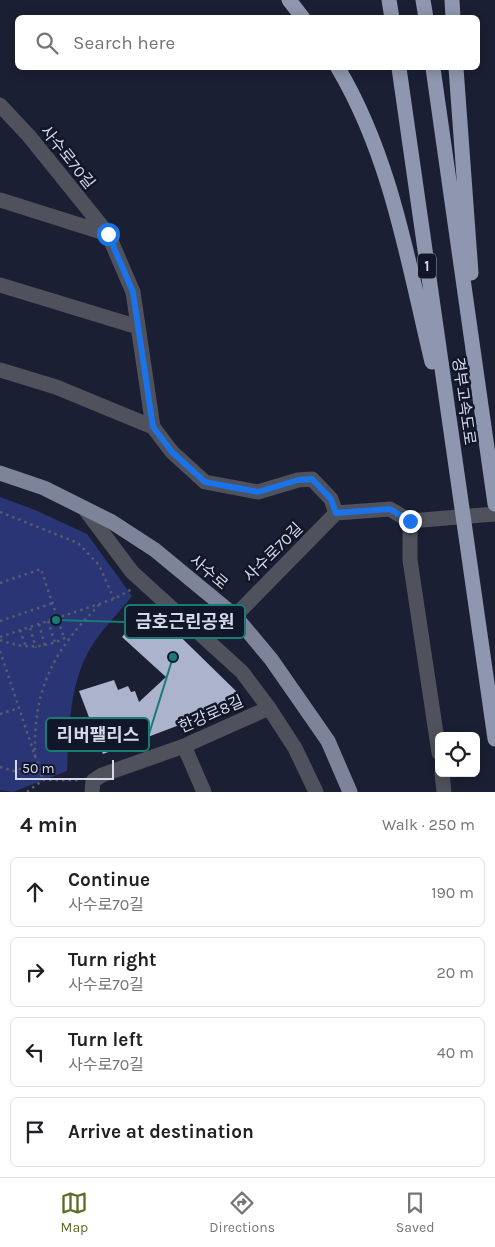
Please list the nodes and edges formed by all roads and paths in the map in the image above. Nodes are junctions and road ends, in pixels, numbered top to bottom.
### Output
1 (289, 0) edge
2 (389, 0) edge
3 (424, 0) edge
4 (452, 0) edge
5 (302, 15) edge
6 (392, 15) edge
7 (426, 15) edge
8 (453, 15) edge
9 (339, 70) edge
10 (399, 70) edge
11 (433, 70) edge
12 (456, 70) edge
13 (0, 105) edge
14 (0, 200) edge
15 (108, 234) junction
16 (0, 285) edge
17 (138, 327) junction
18 (0, 370) edge
19 (482, 409) junction
20 (153, 427) junction
21 (455, 459) junction
22 (0, 473) edge
23 (495, 504) edge
24 (84, 508) junction
25 (0, 512) edge
26 (336, 513) junction
27 (495, 514) edge
28 (410, 521) junction
29 (0, 583) edge
30 (137, 586) dead end
31 (114, 599) junction
32 (53, 603) junction
33 (100, 603) junction
34 (234, 616) junction
35 (58, 618) junction
36 (0, 621) edge
37 (48, 621) junction
38 (39, 624) junction
39 (30, 627) junction
40 (20, 630) junction
41 (72, 634) junction
42 (0, 638) edge
43 (64, 638) junction
44 (55, 643) junction
45 (45, 646) junction
46 (26, 647) junction
47 (36, 648) junction
48 (0, 651) edge
49 (2, 663) edge
50 (19, 708) junction
51 (269, 708) junction
52 (0, 714) edge
53 (436, 732) edge
54 (495, 739) edge
55 (184, 746) junction
56 (35, 757) junction
57 (38, 763) junction
58 (0, 767) edge
59 (442, 777) edge
60 (43, 780) junction
61 (93, 786) edge
62 (27, 792) edge
63 (204, 792) edge
64 (316, 792) edge
65 (350, 792) edge
66 (444, 792) edge

1 - 5 highway
2 - 6 highway
3 - 7 highway
4 - 8 highway
9 - 21 highway
10 - 21 highway, 경부고속도로 / 1
11 - 19 highway, 경부고속도로 / 1
12 - 19 highway
13 - 15 street, 사수로70길
14 - 15 street
15 - 17 street, 사수로70길
16 - 17 street
17 - 20 street, 사수로70길
18 - 20 street
19 - 23 highway, 경부고속도로 / 1
20 - 26 street, 사수로70길
21 - 54 highway, 경부고속도로 / 1
22 - 24 main road, 사수로
24 - 34 main road, 사수로
24 - 51 street
25 - 31 path
26 - 28 street
26 - 34 street, 사수로70길
27 - 28 street
28 - 53 street
29 - 32 path
30 - 31 path
31 - 33 path
32 - 35 path
32 - 36 path
33 - 35 path
33 - 41 path
34 - 65 main road, 사수로
35 - 37 path
35 - 43 path
37 - 38 path
37 - 44 path
38 - 39 path
38 - 45 path
39 - 40 path
39 - 47 path
40 - 42 path
40 - 46 path
41 - 43 path
41 - 56 path
42 - 46 path
43 - 44 path
44 - 45 path
45 - 47 path
46 - 47 path
48 - 49 path
49 - 50 path
50 - 52 path
50 - 56 path
51 - 55 street, 한강로8길
51 - 64 street
55 - 61 street, 한강로8길
55 - 63 street
56 - 57 path
57 - 58 path
57 - 60 path
59 - 66 street
60 - 61 path
60 - 62 path

